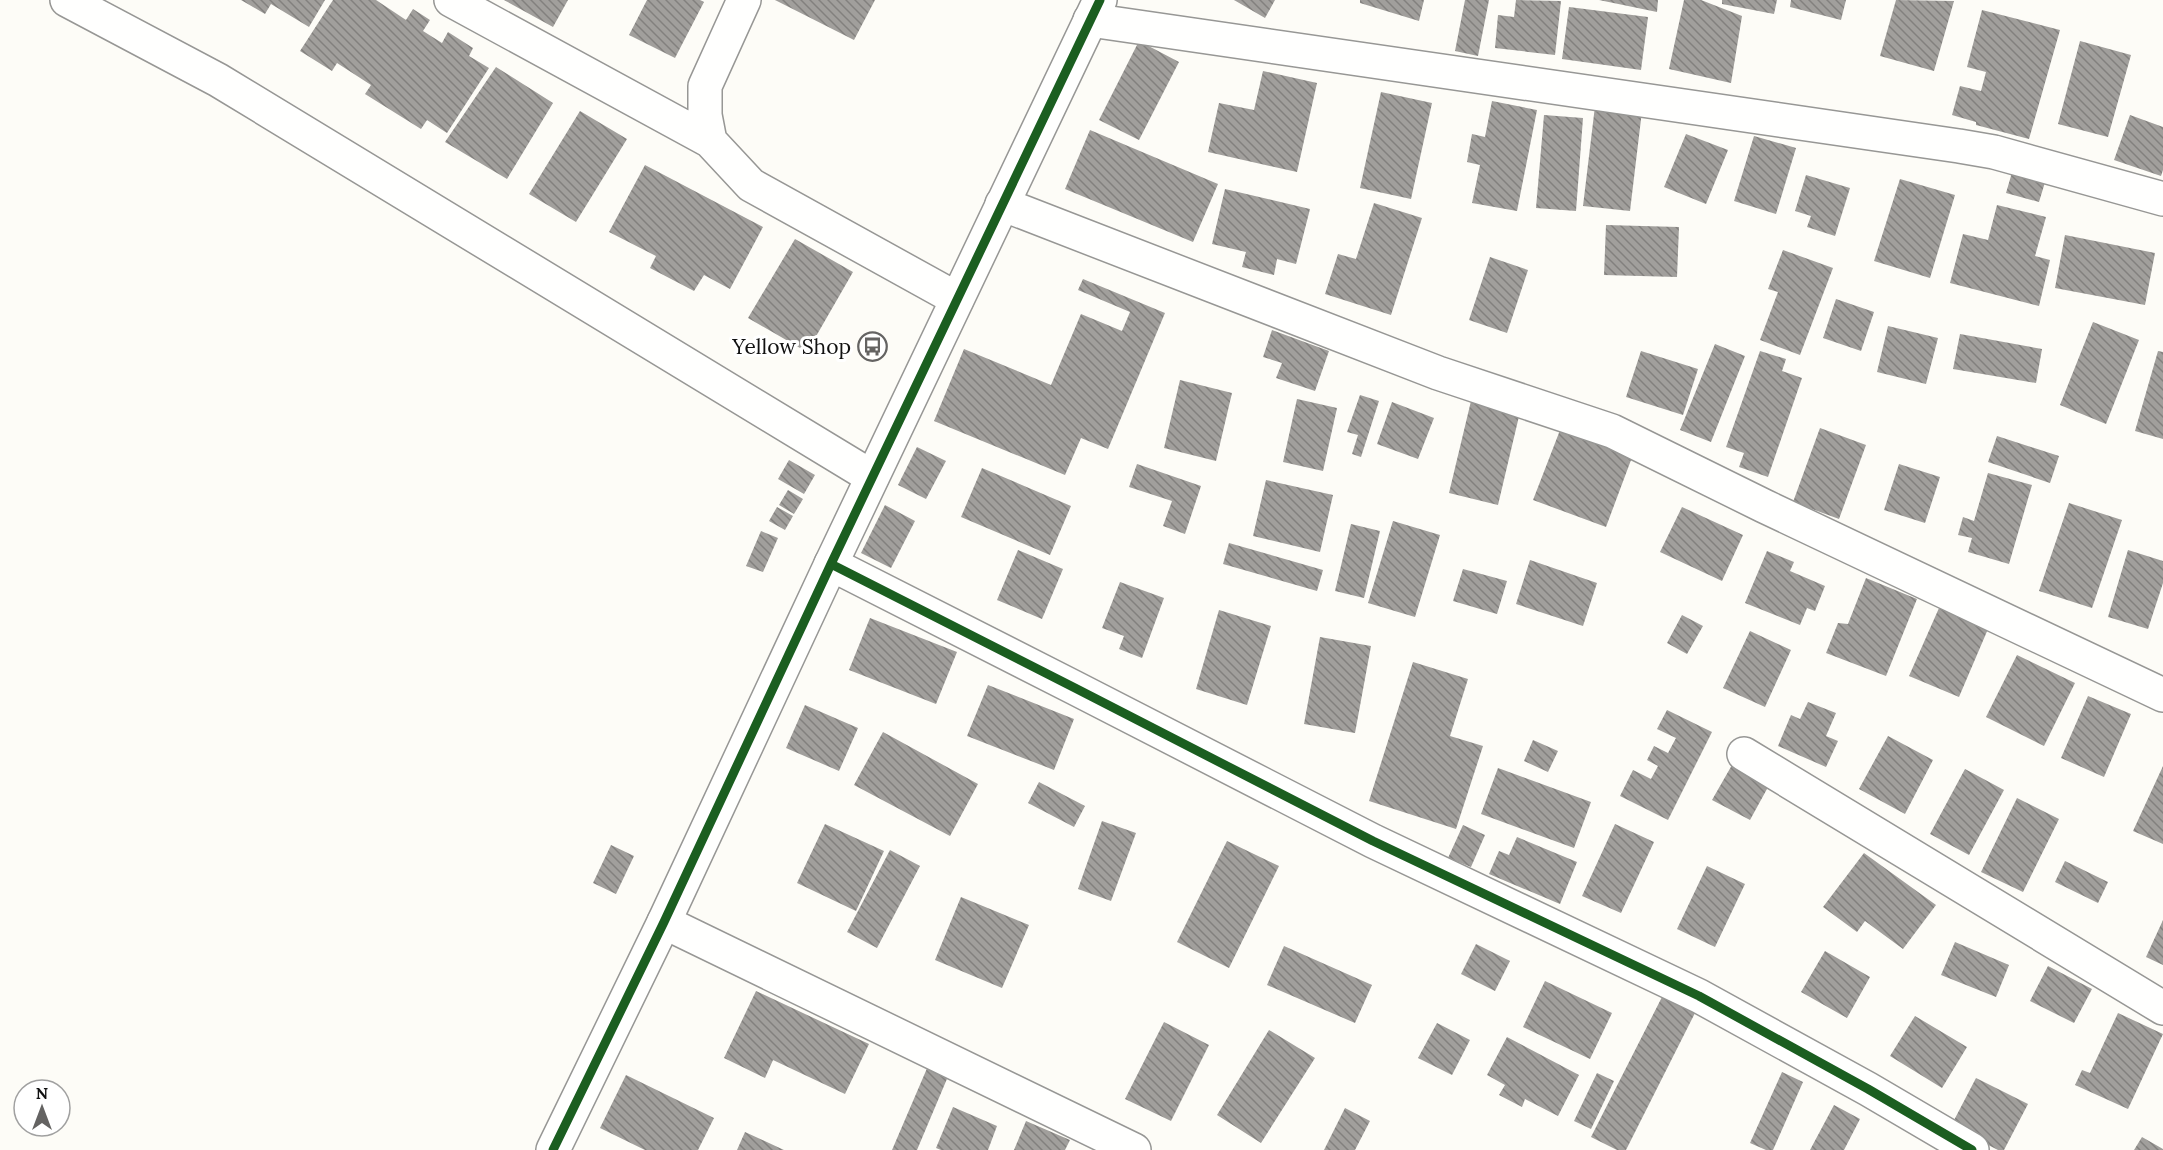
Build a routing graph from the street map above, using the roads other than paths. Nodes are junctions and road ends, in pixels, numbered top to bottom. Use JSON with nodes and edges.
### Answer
{"nodes":[{"id":1,"x":67,"y":0,"type":"edge"},
{"id":2,"x":451,"y":0,"type":"edge"},
{"id":3,"x":744,"y":0,"type":"edge"},
{"id":4,"x":1095,"y":10,"type":"edge"},
{"id":5,"x":710,"y":141,"type":"junction"},
{"id":6,"x":2163,"y":199,"type":"edge"},
{"id":7,"x":1002,"y":204,"type":"junction"},
{"id":8,"x":957,"y":299,"type":"junction"},
{"id":9,"x":872,"y":477,"type":"junction"},
{"id":10,"x":831,"y":564,"type":"junction"},
{"id":11,"x":2163,"y":695,"type":"edge"},
{"id":12,"x":1744,"y":754,"type":"dead end"},
{"id":13,"x":664,"y":922,"type":"junction"},
{"id":14,"x":2163,"y":1008,"type":"edge"},
{"id":15,"x":553,"y":1150,"type":"edge"},
{"id":16,"x":1134,"y":1150,"type":"edge"},
{"id":17,"x":1972,"y":1150,"type":"edge"}],
"edges":[{"from":1,"to":9,"type":"street"},
{"from":2,"to":5,"type":"street"},
{"from":3,"to":5,"type":"street"},
{"from":4,"to":6,"type":"street"},
{"from":4,"to":7,"type":"street"},
{"from":5,"to":8,"type":"street"},
{"from":7,"to":8,"type":"street"},
{"from":7,"to":11,"type":"street"},
{"from":8,"to":9,"type":"street"},
{"from":9,"to":10,"type":"street"},
{"from":10,"to":13,"type":"street"},
{"from":10,"to":17,"type":"street"},
{"from":12,"to":14,"type":"street"},
{"from":13,"to":15,"type":"street"},
{"from":13,"to":16,"type":"street"}]}
